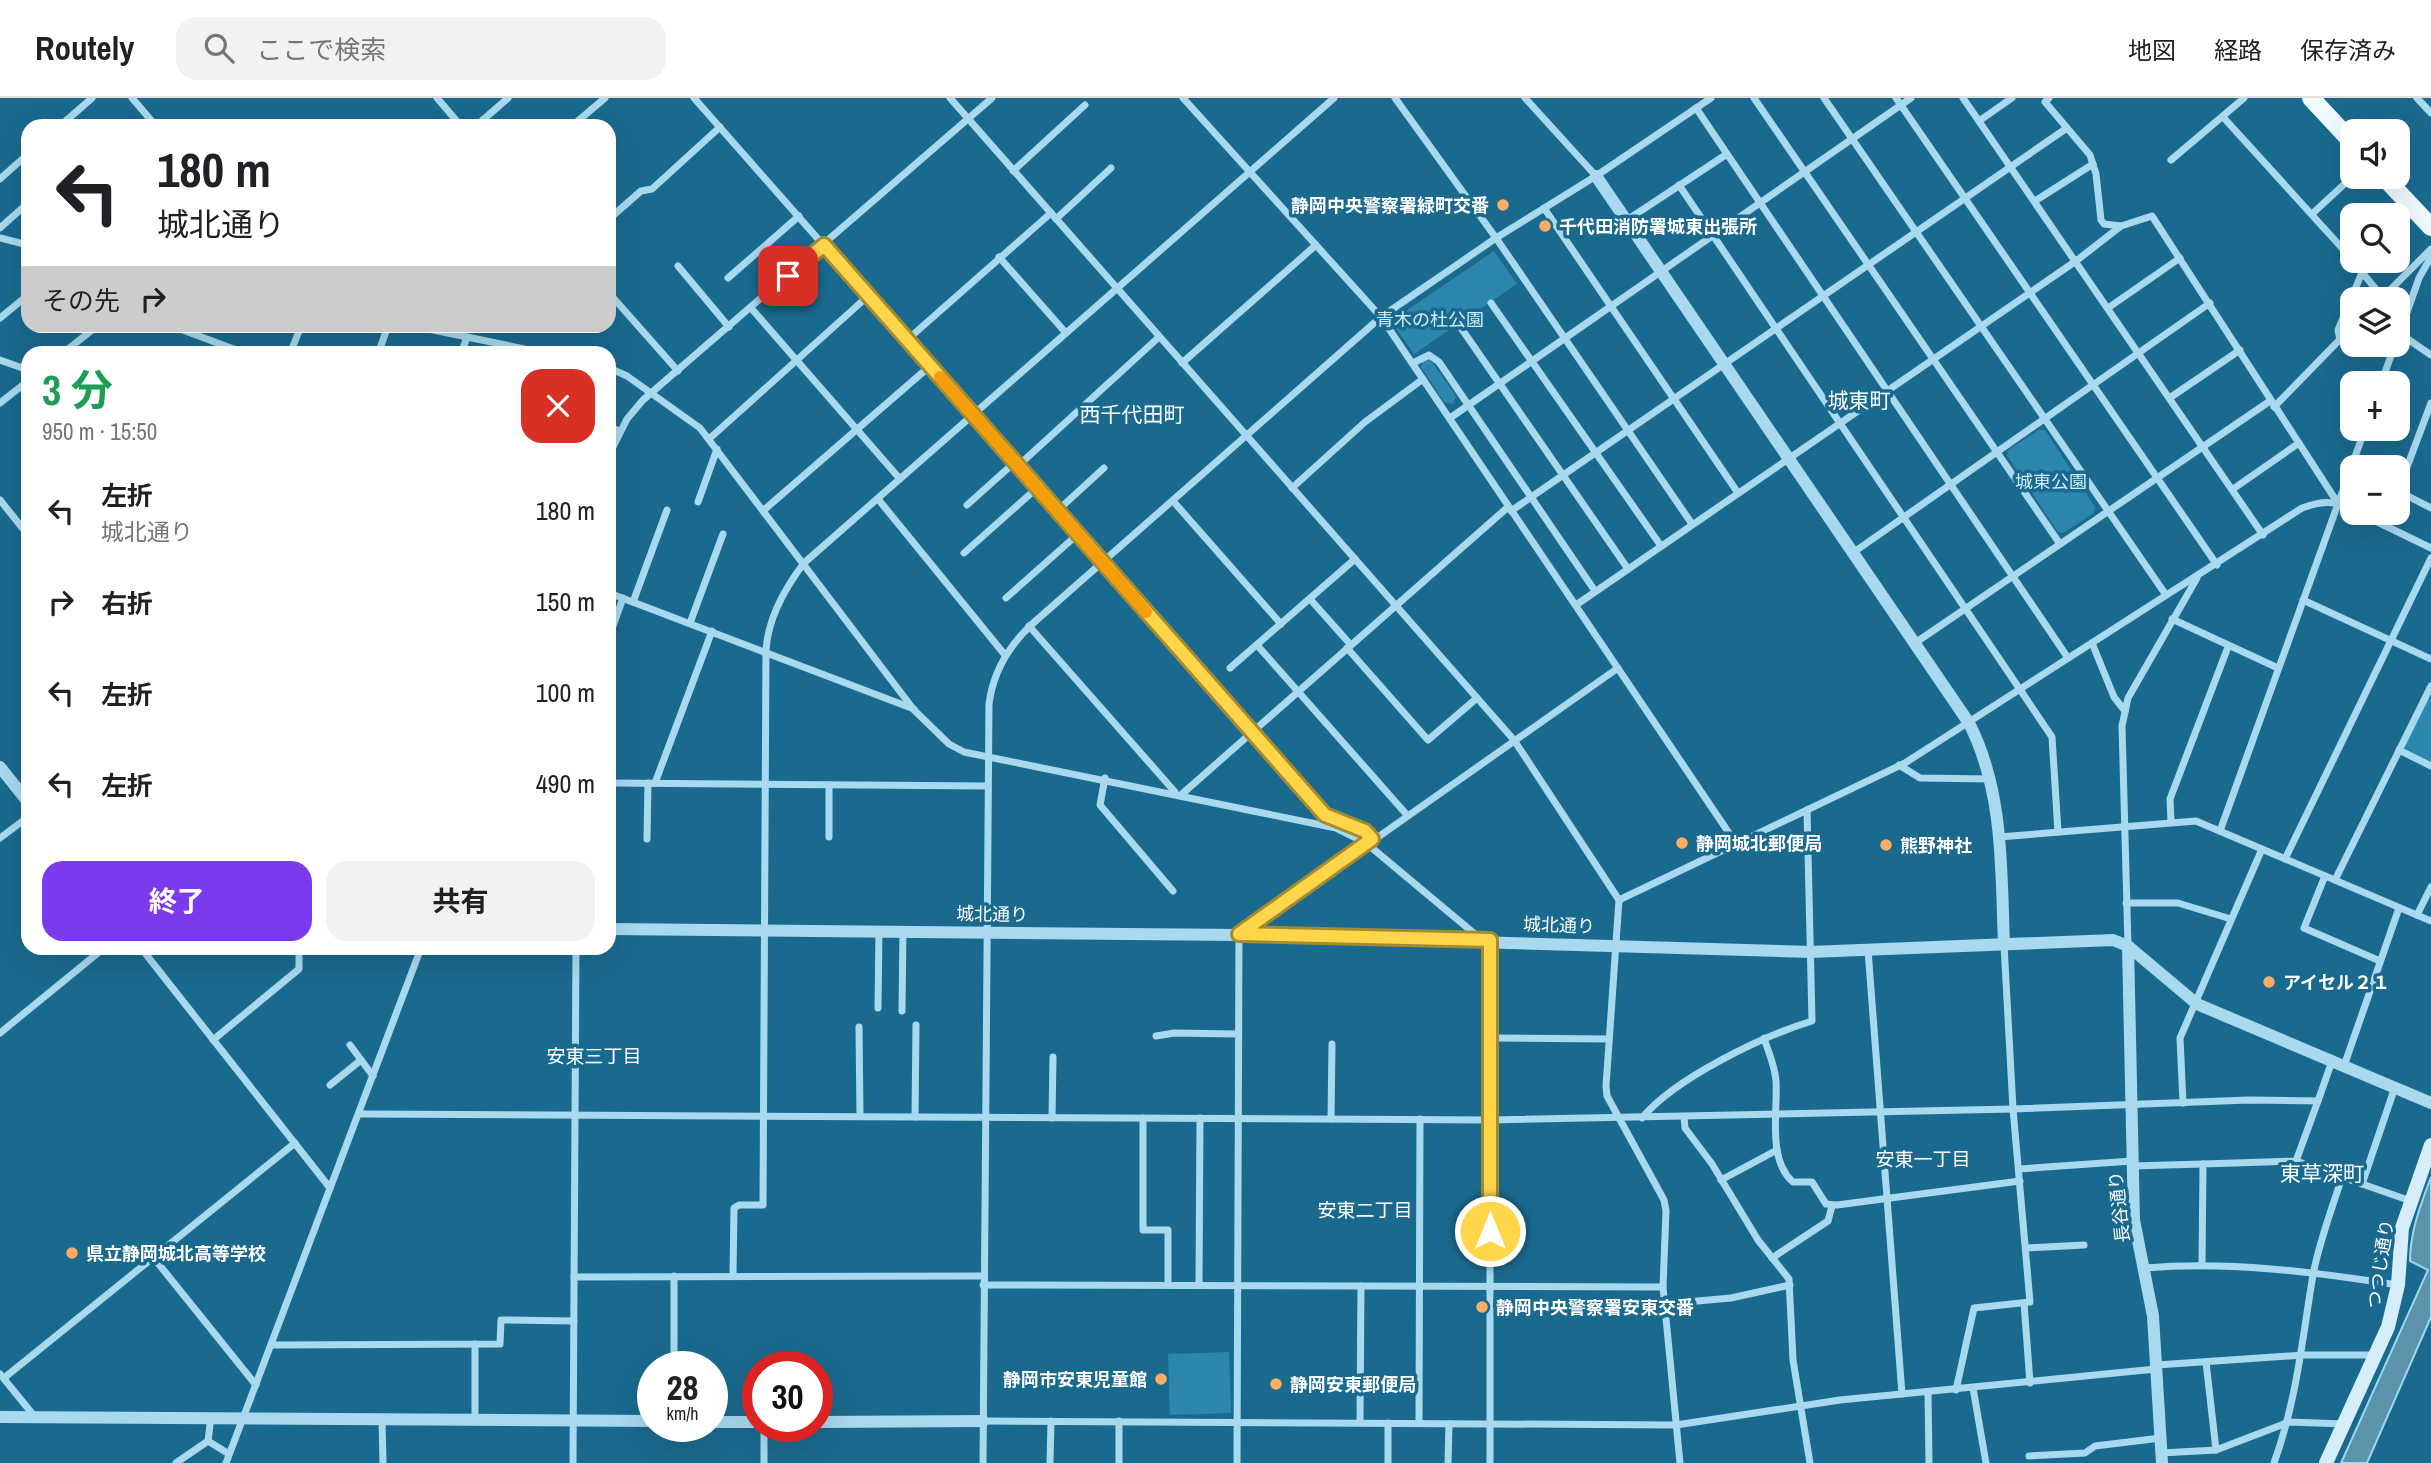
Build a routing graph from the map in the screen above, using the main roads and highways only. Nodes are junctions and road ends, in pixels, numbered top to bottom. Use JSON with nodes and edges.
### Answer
{"nodes":[{"id":1,"x":2311,"y":98,"type":"edge"},
{"id":2,"x":2340,"y":129,"type":"edge"},
{"id":3,"x":2395,"y":189,"type":"edge"},
{"id":4,"x":2431,"y":227,"type":"edge"},
{"id":5,"x":2431,"y":1145,"type":"edge"},
{"id":6,"x":2326,"y":1463,"type":"edge"}],
"edges":[{"from":1,"to":2,"type":"main road"},
{"from":3,"to":4,"type":"main road"},
{"from":5,"to":6,"type":"main road","name":"つつじ通り"}]}
